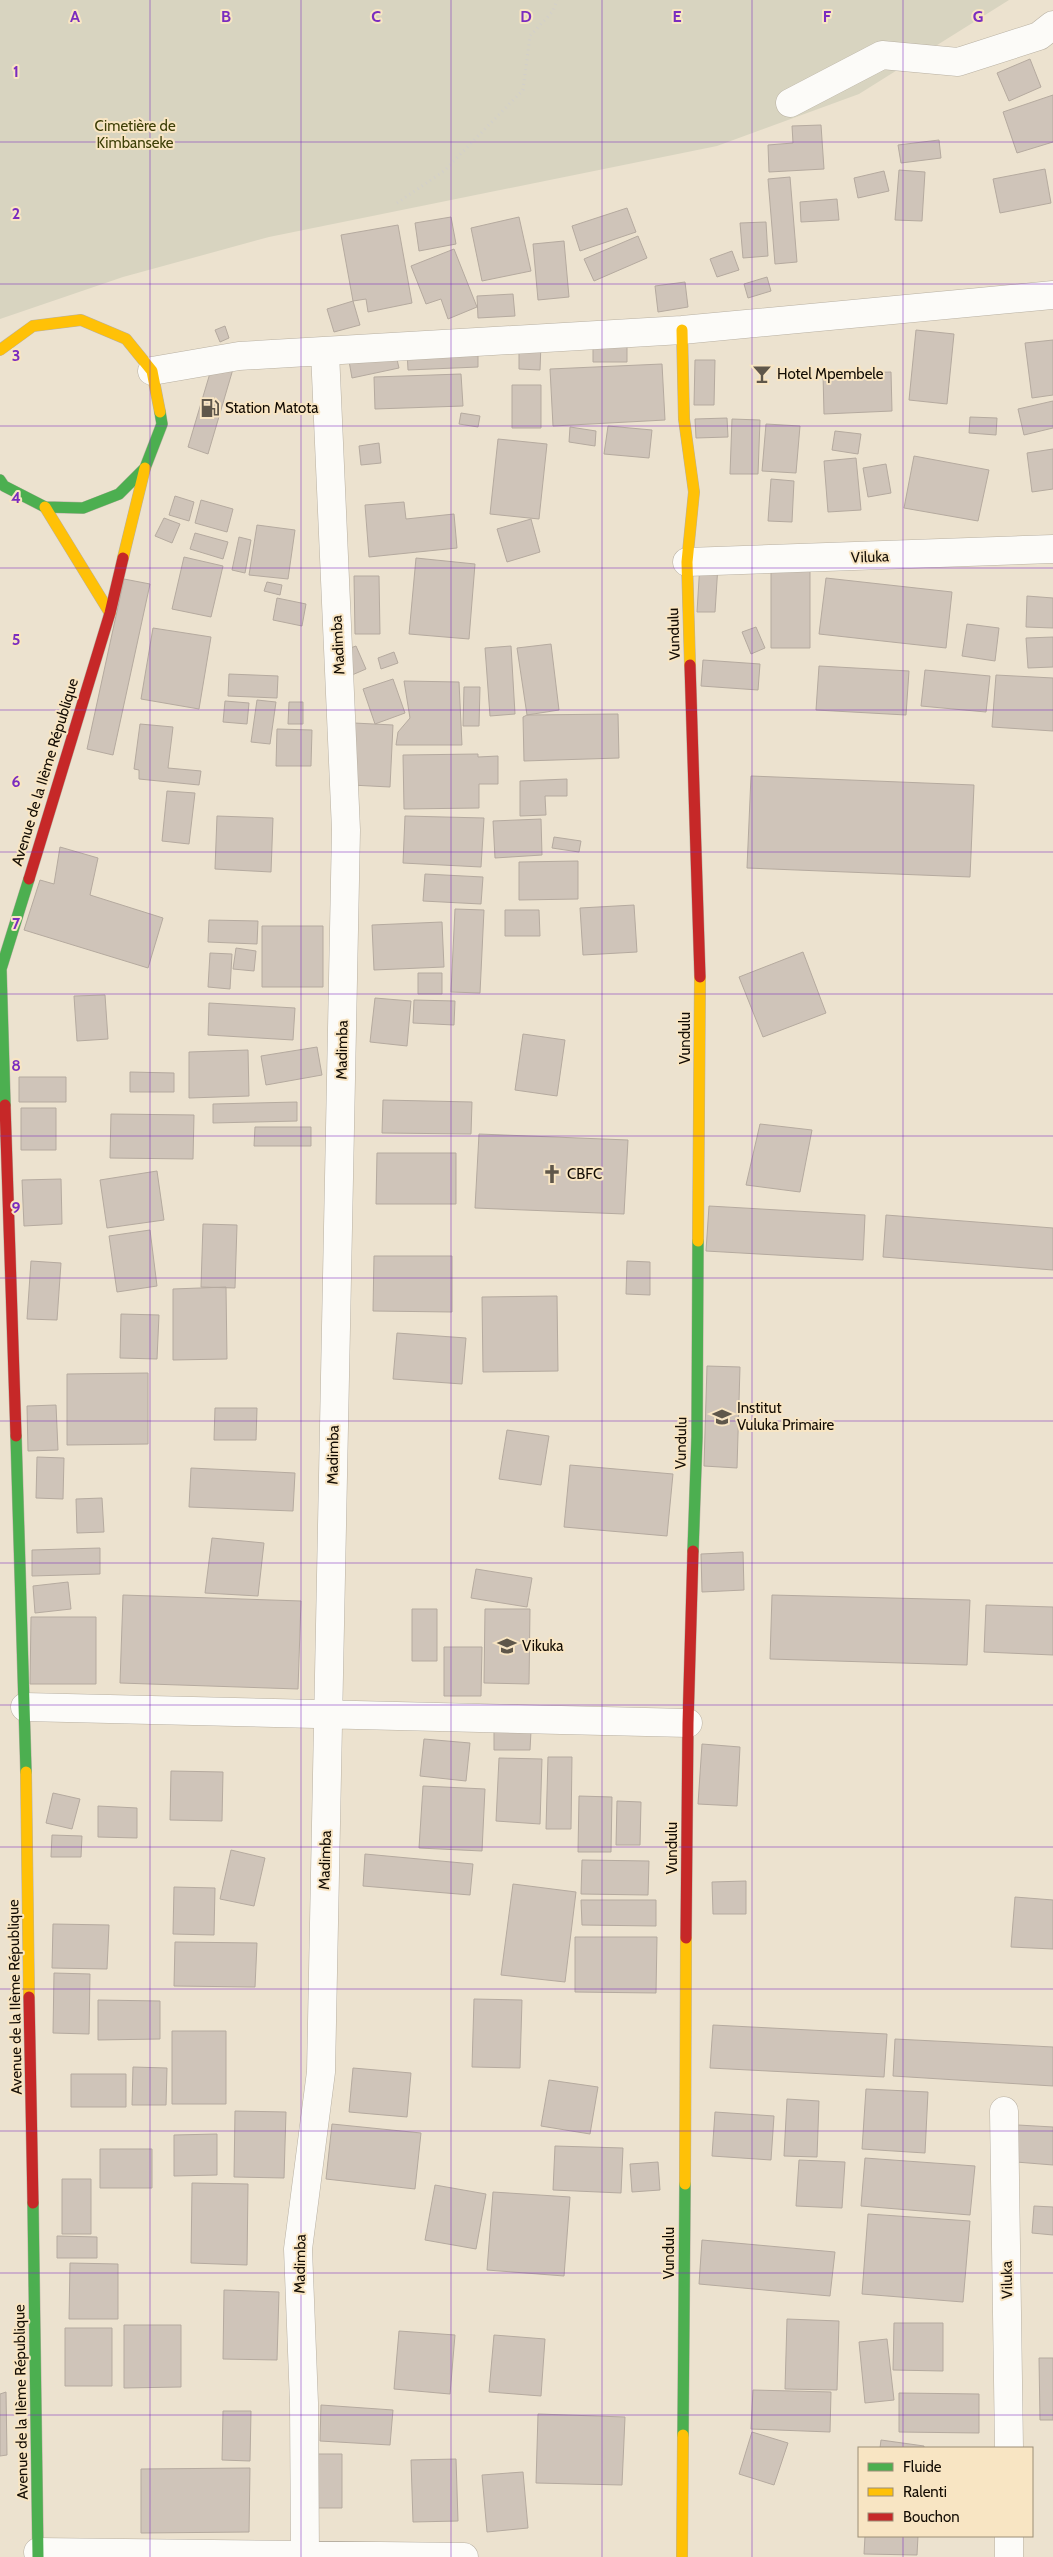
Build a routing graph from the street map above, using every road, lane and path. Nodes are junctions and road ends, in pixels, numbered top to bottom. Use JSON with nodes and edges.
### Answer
{"nodes":[{"id":1,"x":557,"y":0,"type":"edge"},
{"id":2,"x":1053,"y":25,"type":"edge"},
{"id":3,"x":790,"y":103,"type":"dead end"},
{"id":4,"x":397,"y":203,"type":"dead end"},
{"id":5,"x":1053,"y":295,"type":"edge"},
{"id":6,"x":682,"y":330,"type":"junction"},
{"id":7,"x":0,"y":350,"type":"edge"},
{"id":8,"x":325,"y":352,"type":"junction"},
{"id":9,"x":152,"y":371,"type":"junction"},
{"id":10,"x":146,"y":468,"type":"junction"},
{"id":11,"x":0,"y":480,"type":"edge"},
{"id":12,"x":45,"y":507,"type":"junction"},
{"id":13,"x":1053,"y":549,"type":"edge"},
{"id":14,"x":687,"y":562,"type":"junction"},
{"id":15,"x":110,"y":613,"type":"junction"},
{"id":16,"x":25,"y":1707,"type":"junction"},
{"id":17,"x":329,"y":1714,"type":"junction"},
{"id":18,"x":688,"y":1723,"type":"junction"},
{"id":19,"x":1004,"y":2111,"type":"dead end"},
{"id":20,"x":1009,"y":2447,"type":"edge"},
{"id":21,"x":1009,"y":2537,"type":"edge"},
{"id":22,"x":38,"y":2554,"type":"edge"},
{"id":23,"x":305,"y":2555,"type":"edge"},
{"id":24,"x":464,"y":2557,"type":"edge"},
{"id":25,"x":682,"y":2557,"type":"edge"},
{"id":26,"x":1009,"y":2557,"type":"edge"}],
"edges":[{"from":1,"to":4,"type":"path"},
{"from":2,"to":3,"type":"street"},
{"from":5,"to":6,"type":"street"},
{"from":6,"to":8,"type":"street"},
{"from":6,"to":14,"type":"street","name":"Vundulu"},
{"from":7,"to":9,"type":"street"},
{"from":8,"to":9,"type":"street"},
{"from":8,"to":17,"type":"street","name":"Madimba"},
{"from":9,"to":10,"type":"street","name":"Avenue de la IIème République"},
{"from":10,"to":12,"type":"street"},
{"from":10,"to":15,"type":"street","name":"Avenue de la IIème République"},
{"from":11,"to":12,"type":"street"},
{"from":12,"to":15,"type":"street"},
{"from":13,"to":14,"type":"street","name":"Viluka"},
{"from":14,"to":18,"type":"street","name":"Vundulu"},
{"from":15,"to":16,"type":"street","name":"Avenue de la IIème République"},
{"from":16,"to":17,"type":"street"},
{"from":16,"to":22,"type":"street","name":"Avenue de la IIème République"},
{"from":17,"to":18,"type":"street"},
{"from":17,"to":23,"type":"street","name":"Madimba"},
{"from":18,"to":25,"type":"street","name":"Vundulu"},
{"from":19,"to":20,"type":"street","name":"Viluka"},
{"from":21,"to":26,"type":"street"},
{"from":22,"to":23,"type":"street"},
{"from":23,"to":24,"type":"street"}]}
